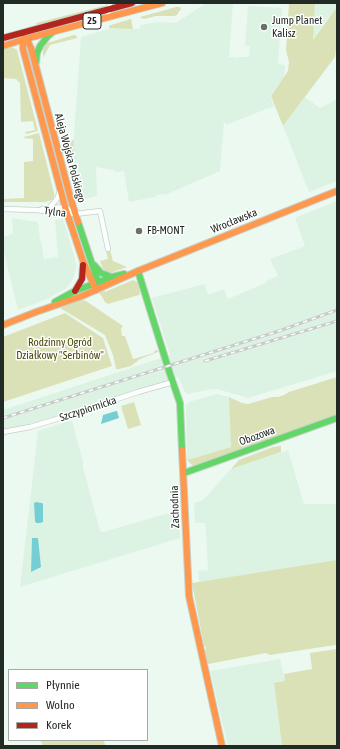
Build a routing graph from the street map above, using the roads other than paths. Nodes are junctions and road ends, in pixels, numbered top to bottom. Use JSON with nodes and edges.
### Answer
{"nodes":[{"id":1,"x":132,"y":3,"type":"edge"},
{"id":2,"x":162,"y":3,"type":"edge"},
{"id":3,"x":110,"y":6,"type":"edge"},
{"id":4,"x":108,"y":17,"type":"junction"},
{"id":5,"x":23,"y":32,"type":"junction"},
{"id":6,"x":53,"y":32,"type":"junction"},
{"id":7,"x":3,"y":38,"type":"edge"},
{"id":8,"x":25,"y":39,"type":"junction"},
{"id":9,"x":3,"y":46,"type":"edge"},
{"id":10,"x":36,"y":66,"type":"junction"},
{"id":11,"x":60,"y":189,"type":"junction"},
{"id":12,"x":337,"y":191,"type":"edge"},
{"id":13,"x":50,"y":207,"type":"junction"},
{"id":14,"x":3,"y":208,"type":"edge"},
{"id":15,"x":36,"y":210,"type":"junction"},
{"id":16,"x":66,"y":210,"type":"junction"},
{"id":17,"x":75,"y":214,"type":"junction"},
{"id":18,"x":108,"y":249,"type":"dead end"},
{"id":19,"x":82,"y":261,"type":"junction"},
{"id":20,"x":92,"y":263,"type":"junction"},
{"id":21,"x":138,"y":270,"type":"junction"},
{"id":22,"x":112,"y":277,"type":"junction"},
{"id":23,"x":95,"y":286,"type":"junction"},
{"id":24,"x":75,"y":292,"type":"junction"},
{"id":25,"x":36,"y":312,"type":"junction"},
{"id":26,"x":3,"y":325,"type":"edge"},
{"id":27,"x":173,"y":382,"type":"junction"},
{"id":28,"x":337,"y":418,"type":"edge"},
{"id":29,"x":3,"y":432,"type":"edge"},
{"id":30,"x":184,"y":473,"type":"junction"},
{"id":31,"x":222,"y":746,"type":"edge"}],
"edges":[{"from":1,"to":3,"type":"street","number":"25"},
{"from":2,"to":4,"type":"street","number":"25"},
{"from":3,"to":4,"type":"street"},
{"from":3,"to":5,"type":"street","number":"25"},
{"from":4,"to":6,"type":"street","number":"25"},
{"from":5,"to":7,"type":"street","number":"25"},
{"from":5,"to":8,"type":"street","name":"Aleja Wojska Polskiego"},
{"from":6,"to":8,"type":"street","number":"25"},
{"from":6,"to":10,"type":"street"},
{"from":8,"to":9,"type":"street","number":"25"},
{"from":8,"to":10,"type":"street","name":"Aleja Wojska Polskiego"},
{"from":8,"to":11,"type":"street","name":"Aleja Wojska Polskiego"},
{"from":10,"to":17,"type":"street","name":"Aleja Wojska Polskiego"},
{"from":11,"to":13,"type":"street"},
{"from":11,"to":16,"type":"street","name":"Aleja Wojska Polskiego"},
{"from":12,"to":21,"type":"street","name":"Wrocławska"},
{"from":13,"to":15,"type":"street","name":"Tylna"},
{"from":13,"to":16,"type":"street","name":"Tylna"},
{"from":14,"to":15,"type":"street","name":"Tylna"},
{"from":15,"to":16,"type":"street","name":"Tylna"},
{"from":16,"to":17,"type":"street","name":"Tylna"},
{"from":16,"to":19,"type":"street","name":"Aleja Wojska Polskiego"},
{"from":17,"to":18,"type":"street","name":"Tylna"},
{"from":17,"to":20,"type":"street","name":"Aleja Wojska Polskiego"},
{"from":19,"to":23,"type":"street","name":"Aleja Wojska Polskiego"},
{"from":19,"to":24,"type":"street"},
{"from":20,"to":22,"type":"street"},
{"from":20,"to":23,"type":"street","name":"Aleja Wojska Polskiego"},
{"from":21,"to":22,"type":"street","name":"Wrocławska"},
{"from":21,"to":23,"type":"street","name":"Wrocławska"},
{"from":21,"to":27,"type":"street","name":"Zachodnia"},
{"from":22,"to":23,"type":"street","name":"Wrocławska"},
{"from":23,"to":24,"type":"street","name":"Wrocławska"},
{"from":23,"to":25,"type":"street","name":"Wrocławska"},
{"from":24,"to":25,"type":"street","name":"Wrocławska"},
{"from":25,"to":26,"type":"street","name":"Wrocławska"},
{"from":27,"to":29,"type":"street","name":"Szczypiornicka"},
{"from":27,"to":30,"type":"street","name":"Zachodnia"},
{"from":28,"to":30,"type":"street","name":"Obozowa"},
{"from":30,"to":31,"type":"street","name":"Zachodnia"}]}
